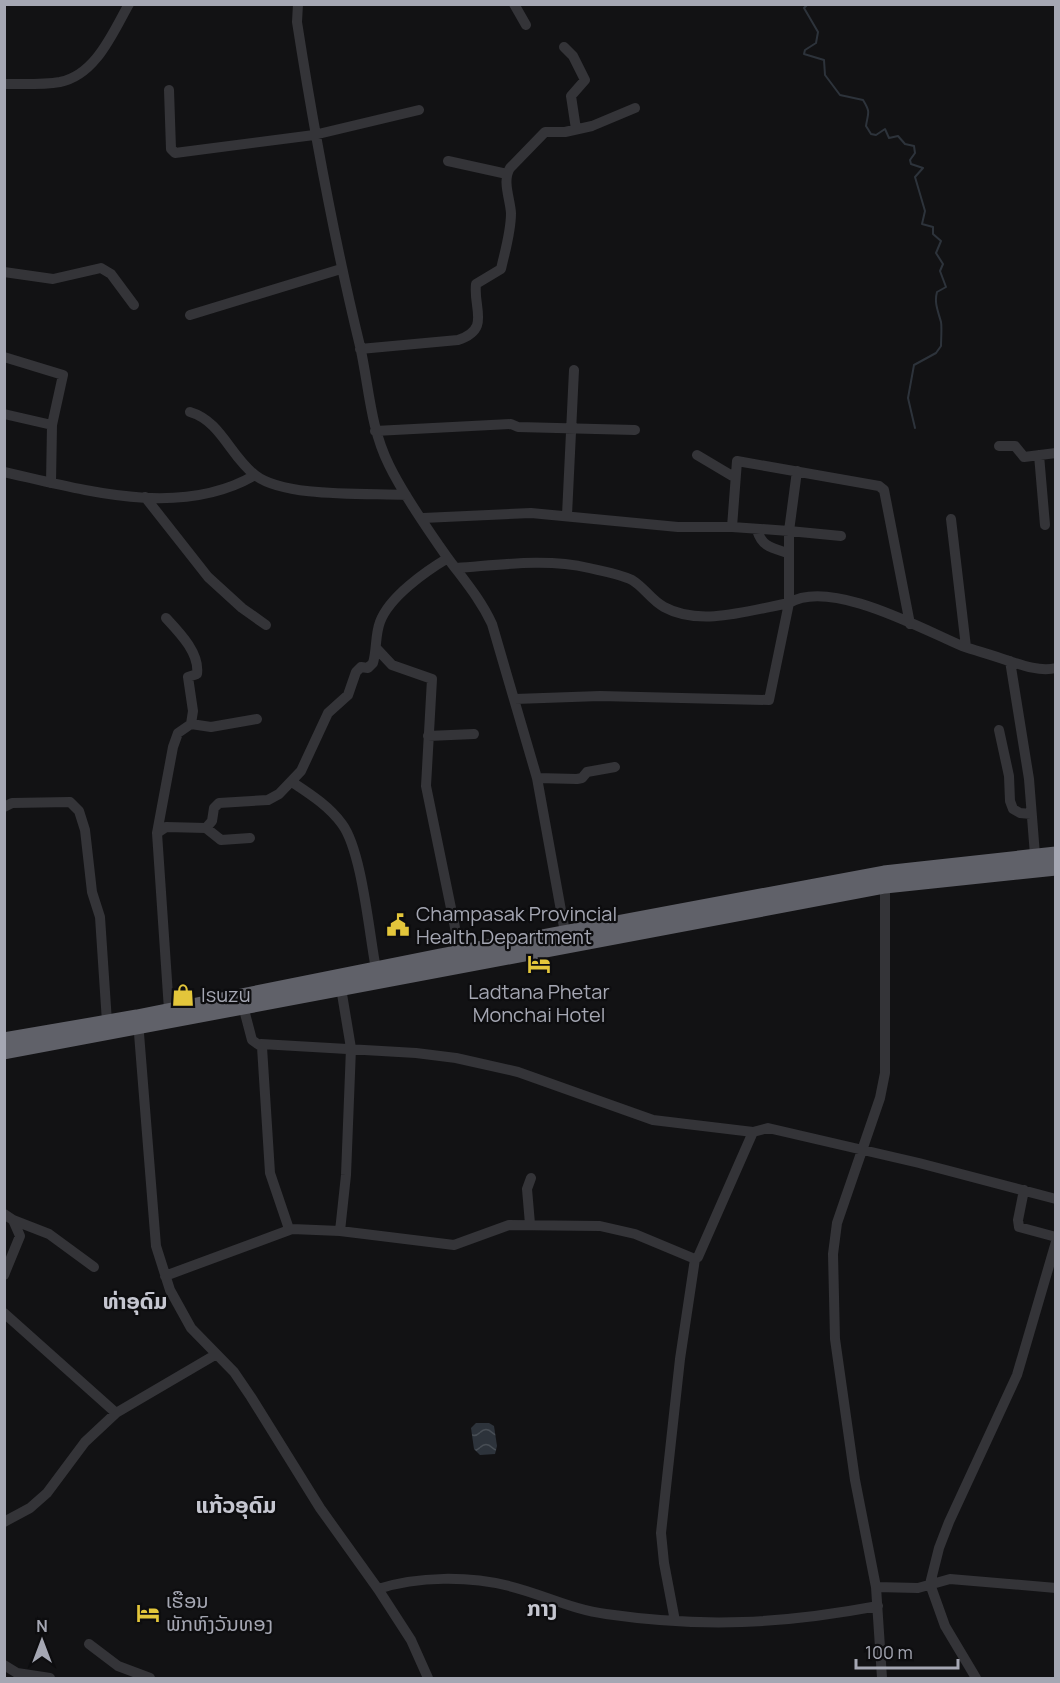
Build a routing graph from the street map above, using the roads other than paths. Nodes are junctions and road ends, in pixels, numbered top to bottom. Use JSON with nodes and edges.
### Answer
{"nodes":[{"id":1,"x":129,"y":4,"type":"edge"},
{"id":2,"x":297,"y":4,"type":"edge"},
{"id":3,"x":514,"y":4,"type":"edge"},
{"id":4,"x":526,"y":25,"type":"dead end"},
{"id":5,"x":564,"y":47,"type":"dead end"},
{"id":6,"x":4,"y":84,"type":"edge"},
{"id":7,"x":169,"y":90,"type":"dead end"},
{"id":8,"x":635,"y":108,"type":"dead end"},
{"id":9,"x":419,"y":110,"type":"dead end"},
{"id":10,"x":576,"y":129,"type":"junction"},
{"id":11,"x":314,"y":135,"type":"junction"},
{"id":12,"x":448,"y":161,"type":"dead end"},
{"id":13,"x":507,"y":174,"type":"junction"},
{"id":14,"x":341,"y":269,"type":"junction"},
{"id":15,"x":4,"y":272,"type":"edge"},
{"id":16,"x":135,"y":306,"type":"dead end"},
{"id":17,"x":190,"y":315,"type":"dead end"},
{"id":18,"x":360,"y":349,"type":"junction"},
{"id":19,"x":4,"y":357,"type":"edge"},
{"id":20,"x":574,"y":370,"type":"dead end"},
{"id":21,"x":190,"y":412,"type":"dead end"},
{"id":22,"x":4,"y":414,"type":"edge"},
{"id":23,"x":52,"y":425,"type":"junction"},
{"id":24,"x":572,"y":430,"type":"junction"},
{"id":25,"x":635,"y":430,"type":"dead end"},
{"id":26,"x":375,"y":431,"type":"junction"},
{"id":27,"x":999,"y":446,"type":"dead end"},
{"id":28,"x":1056,"y":453,"type":"edge"},
{"id":29,"x":697,"y":455,"type":"dead end"},
{"id":30,"x":1039,"y":455,"type":"junction"},
{"id":31,"x":797,"y":471,"type":"junction"},
{"id":32,"x":4,"y":472,"type":"edge"},
{"id":33,"x":255,"y":475,"type":"junction"},
{"id":34,"x":734,"y":477,"type":"junction"},
{"id":35,"x":51,"y":483,"type":"junction"},
{"id":36,"x":406,"y":495,"type":"junction"},
{"id":37,"x":145,"y":497,"type":"junction"},
{"id":38,"x":567,"y":515,"type":"junction"},
{"id":39,"x":423,"y":518,"type":"junction"},
{"id":40,"x":951,"y":519,"type":"dead end"},
{"id":41,"x":1045,"y":525,"type":"dead end"},
{"id":42,"x":732,"y":527,"type":"junction"},
{"id":43,"x":757,"y":530,"type":"junction"},
{"id":44,"x":789,"y":531,"type":"junction"},
{"id":45,"x":841,"y":536,"type":"dead end"},
{"id":46,"x":788,"y":553,"type":"junction"},
{"id":47,"x":447,"y":558,"type":"junction"},
{"id":48,"x":457,"y":568,"type":"junction"},
{"id":49,"x":789,"y":603,"type":"junction"},
{"id":50,"x":166,"y":618,"type":"dead end"},
{"id":51,"x":910,"y":624,"type":"junction"},
{"id":52,"x":266,"y":625,"type":"dead end"},
{"id":53,"x":966,"y":647,"type":"junction"},
{"id":54,"x":377,"y":649,"type":"junction"},
{"id":55,"x":1010,"y":661,"type":"junction"},
{"id":56,"x":1056,"y":668,"type":"edge"},
{"id":57,"x":515,"y":699,"type":"junction"},
{"id":58,"x":257,"y":719,"type":"dead end"},
{"id":59,"x":190,"y":724,"type":"junction"},
{"id":60,"x":999,"y":730,"type":"dead end"},
{"id":61,"x":474,"y":734,"type":"dead end"},
{"id":62,"x":428,"y":736,"type":"junction"},
{"id":63,"x":615,"y":767,"type":"dead end"},
{"id":64,"x":537,"y":778,"type":"junction"},
{"id":65,"x":292,"y":782,"type":"junction"},
{"id":66,"x":4,"y":807,"type":"edge"},
{"id":67,"x":1031,"y":814,"type":"junction"},
{"id":68,"x":206,"y":828,"type":"junction"},
{"id":69,"x":157,"y":833,"type":"junction"},
{"id":70,"x":250,"y":838,"type":"dead end"},
{"id":71,"x":1056,"y":854,"type":"edge"},
{"id":72,"x":1035,"y":855,"type":"junction"},
{"id":73,"x":1010,"y":864,"type":"junction"},
{"id":74,"x":1056,"y":868,"type":"edge"},
{"id":75,"x":885,"y":879,"type":"junction"},
{"id":76,"x":566,"y":940,"type":"junction"},
{"id":77,"x":460,"y":952,"type":"junction"},
{"id":78,"x":376,"y":969,"type":"junction"},
{"id":79,"x":341,"y":988,"type":"junction"},
{"id":80,"x":242,"y":1002,"type":"junction"},
{"id":81,"x":169,"y":1010,"type":"junction"},
{"id":82,"x":107,"y":1022,"type":"junction"},
{"id":83,"x":139,"y":1022,"type":"junction"},
{"id":84,"x":4,"y":1040,"type":"edge"},
{"id":85,"x":261,"y":1044,"type":"junction"},
{"id":86,"x":351,"y":1048,"type":"junction"},
{"id":87,"x":4,"y":1052,"type":"edge"},
{"id":88,"x":753,"y":1132,"type":"junction"},
{"id":89,"x":862,"y":1149,"type":"junction"},
{"id":90,"x":531,"y":1178,"type":"dead end"},
{"id":91,"x":1024,"y":1190,"type":"junction"},
{"id":92,"x":1056,"y":1199,"type":"edge"},
{"id":93,"x":9,"y":1217,"type":"edge"},
{"id":94,"x":530,"y":1224,"type":"junction"},
{"id":95,"x":289,"y":1229,"type":"junction"},
{"id":96,"x":340,"y":1231,"type":"junction"},
{"id":97,"x":1056,"y":1237,"type":"edge"},
{"id":98,"x":1056,"y":1242,"type":"edge"},
{"id":99,"x":695,"y":1259,"type":"junction"},
{"id":100,"x":94,"y":1267,"type":"dead end"},
{"id":101,"x":4,"y":1275,"type":"edge"},
{"id":102,"x":165,"y":1276,"type":"junction"},
{"id":103,"x":4,"y":1313,"type":"edge"},
{"id":104,"x":215,"y":1355,"type":"junction"},
{"id":105,"x":116,"y":1413,"type":"junction"},
{"id":106,"x":4,"y":1522,"type":"edge"},
{"id":107,"x":930,"y":1584,"type":"junction"},
{"id":108,"x":876,"y":1587,"type":"junction"},
{"id":109,"x":1056,"y":1588,"type":"edge"},
{"id":110,"x":378,"y":1589,"type":"junction"},
{"id":111,"x":878,"y":1606,"type":"junction"},
{"id":112,"x":675,"y":1621,"type":"junction"},
{"id":113,"x":89,"y":1644,"type":"dead end"},
{"id":114,"x":4,"y":1665,"type":"edge"},
{"id":115,"x":50,"y":1678,"type":"edge"},
{"id":116,"x":150,"y":1678,"type":"edge"},
{"id":117,"x":428,"y":1678,"type":"edge"},
{"id":118,"x":882,"y":1678,"type":"edge"},
{"id":119,"x":976,"y":1678,"type":"edge"}],
"edges":[{"from":1,"to":6,"type":"street"},
{"from":2,"to":11,"type":"street"},
{"from":3,"to":4,"type":"street"},
{"from":5,"to":10,"type":"street"},
{"from":7,"to":11,"type":"street"},
{"from":8,"to":10,"type":"street"},
{"from":9,"to":11,"type":"street"},
{"from":10,"to":13,"type":"street"},
{"from":11,"to":14,"type":"street"},
{"from":12,"to":13,"type":"street"},
{"from":13,"to":18,"type":"street"},
{"from":14,"to":17,"type":"street"},
{"from":14,"to":18,"type":"street"},
{"from":15,"to":16,"type":"street"},
{"from":18,"to":26,"type":"street"},
{"from":19,"to":23,"type":"street"},
{"from":20,"to":24,"type":"street"},
{"from":21,"to":33,"type":"street"},
{"from":22,"to":23,"type":"street"},
{"from":23,"to":35,"type":"street"},
{"from":24,"to":25,"type":"street"},
{"from":24,"to":26,"type":"street"},
{"from":24,"to":38,"type":"street"},
{"from":26,"to":36,"type":"street"},
{"from":27,"to":30,"type":"street"},
{"from":28,"to":30,"type":"street"},
{"from":29,"to":34,"type":"street"},
{"from":30,"to":41,"type":"street"},
{"from":31,"to":34,"type":"street"},
{"from":31,"to":44,"type":"street"},
{"from":31,"to":51,"type":"street"},
{"from":32,"to":35,"type":"street"},
{"from":33,"to":36,"type":"street"},
{"from":33,"to":37,"type":"street"},
{"from":34,"to":42,"type":"street"},
{"from":35,"to":37,"type":"street"},
{"from":36,"to":39,"type":"street"},
{"from":37,"to":52,"type":"street"},
{"from":38,"to":39,"type":"street"},
{"from":38,"to":42,"type":"street"},
{"from":39,"to":47,"type":"street"},
{"from":40,"to":53,"type":"street"},
{"from":42,"to":43,"type":"street"},
{"from":43,"to":44,"type":"street"},
{"from":43,"to":46,"type":"street"},
{"from":44,"to":45,"type":"street"},
{"from":44,"to":46,"type":"street"},
{"from":46,"to":49,"type":"street"},
{"from":47,"to":48,"type":"street"},
{"from":47,"to":54,"type":"street"},
{"from":48,"to":49,"type":"street"},
{"from":48,"to":57,"type":"street"},
{"from":49,"to":51,"type":"street"},
{"from":49,"to":57,"type":"street"},
{"from":50,"to":59,"type":"street"},
{"from":51,"to":53,"type":"street"},
{"from":53,"to":55,"type":"street"},
{"from":54,"to":62,"type":"street"},
{"from":54,"to":65,"type":"street"},
{"from":55,"to":56,"type":"street"},
{"from":55,"to":67,"type":"street"},
{"from":57,"to":64,"type":"street"},
{"from":58,"to":59,"type":"street"},
{"from":59,"to":69,"type":"street"},
{"from":60,"to":67,"type":"street"},
{"from":61,"to":62,"type":"street"},
{"from":62,"to":77,"type":"street"},
{"from":63,"to":64,"type":"street"},
{"from":64,"to":76,"type":"street"},
{"from":65,"to":68,"type":"street"},
{"from":65,"to":78,"type":"street"},
{"from":66,"to":82,"type":"street"},
{"from":67,"to":72,"type":"street"},
{"from":68,"to":69,"type":"street"},
{"from":68,"to":70,"type":"street"},
{"from":69,"to":81,"type":"street"},
{"from":71,"to":72,"type":"highway"},
{"from":72,"to":73,"type":"highway"},
{"from":73,"to":74,"type":"highway"},
{"from":73,"to":75,"type":"highway"},
{"from":75,"to":76,"type":"highway"},
{"from":75,"to":89,"type":"street"},
{"from":76,"to":77,"type":"highway"},
{"from":76,"to":79,"type":"highway"},
{"from":77,"to":78,"type":"highway"},
{"from":78,"to":80,"type":"highway"},
{"from":79,"to":80,"type":"highway"},
{"from":79,"to":86,"type":"street"},
{"from":80,"to":81,"type":"highway"},
{"from":80,"to":83,"type":"highway"},
{"from":80,"to":85,"type":"street"},
{"from":81,"to":83,"type":"highway"},
{"from":82,"to":83,"type":"highway"},
{"from":82,"to":84,"type":"highway"},
{"from":83,"to":87,"type":"highway"},
{"from":83,"to":102,"type":"street"},
{"from":85,"to":86,"type":"street"},
{"from":85,"to":95,"type":"street"},
{"from":86,"to":88,"type":"street"},
{"from":86,"to":96,"type":"street"},
{"from":88,"to":89,"type":"street"},
{"from":88,"to":99,"type":"street"},
{"from":89,"to":91,"type":"street"},
{"from":89,"to":108,"type":"street"},
{"from":90,"to":94,"type":"street"},
{"from":91,"to":92,"type":"street"},
{"from":91,"to":97,"type":"street"},
{"from":93,"to":100,"type":"street"},
{"from":93,"to":101,"type":"street"},
{"from":94,"to":96,"type":"street"},
{"from":94,"to":99,"type":"street"},
{"from":95,"to":96,"type":"street"},
{"from":95,"to":102,"type":"street"},
{"from":98,"to":107,"type":"street"},
{"from":99,"to":112,"type":"street"},
{"from":102,"to":104,"type":"street"},
{"from":103,"to":105,"type":"street"},
{"from":104,"to":105,"type":"street"},
{"from":104,"to":110,"type":"street"},
{"from":105,"to":106,"type":"street"},
{"from":107,"to":108,"type":"street"},
{"from":107,"to":109,"type":"street"},
{"from":107,"to":119,"type":"street"},
{"from":108,"to":111,"type":"street"},
{"from":110,"to":112,"type":"street"},
{"from":110,"to":117,"type":"street"},
{"from":111,"to":112,"type":"street"},
{"from":111,"to":118,"type":"street"},
{"from":113,"to":116,"type":"street"},
{"from":114,"to":115,"type":"street"}]}
